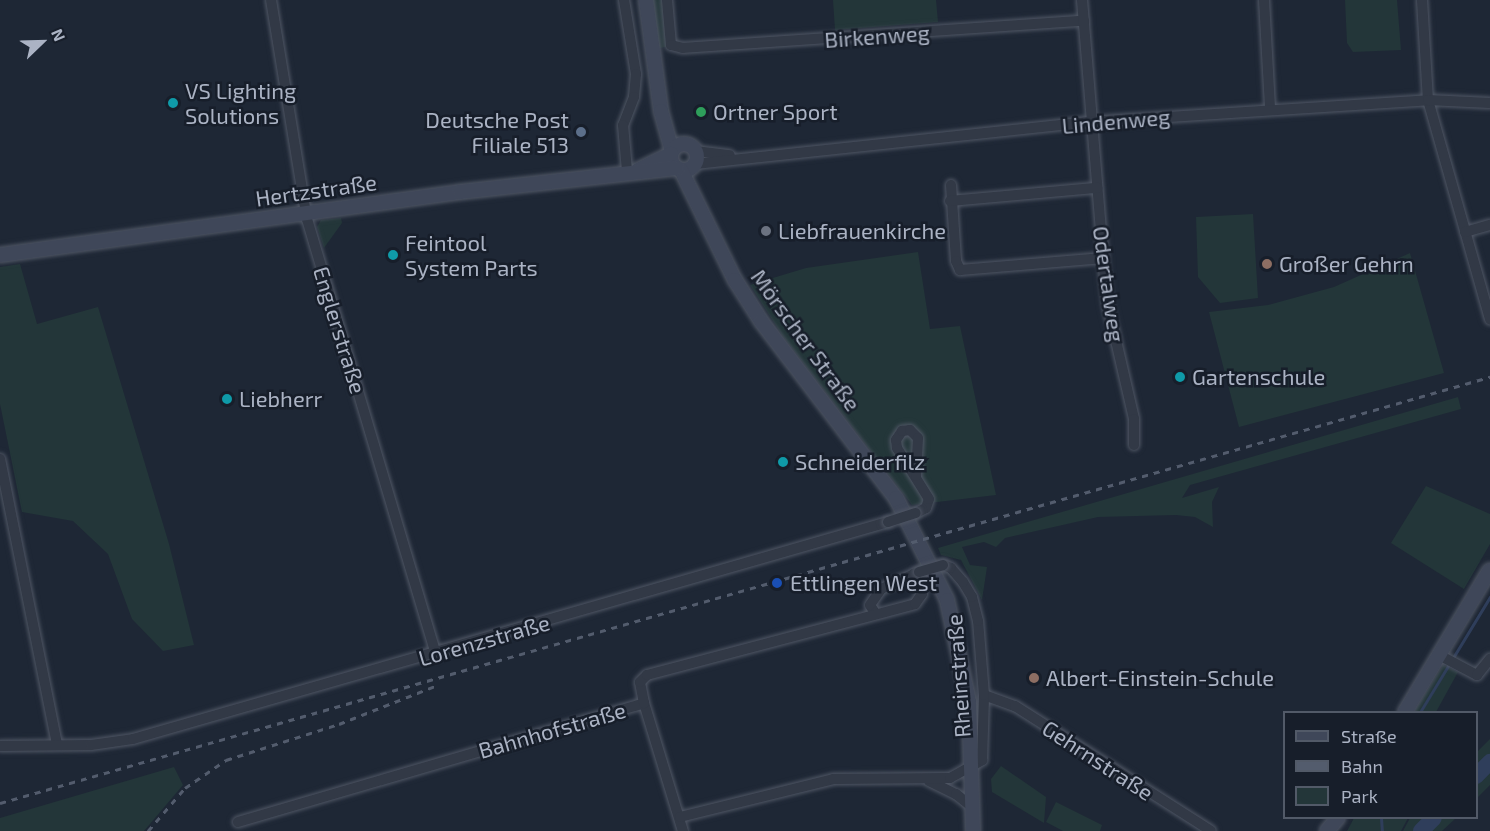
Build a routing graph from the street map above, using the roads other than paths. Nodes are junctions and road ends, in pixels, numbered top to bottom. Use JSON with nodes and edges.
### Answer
{"nodes":[{"id":1,"x":271,"y":0,"type":"edge"},
{"id":2,"x":624,"y":0,"type":"edge"},
{"id":3,"x":646,"y":0,"type":"edge"},
{"id":4,"x":667,"y":0,"type":"edge"},
{"id":5,"x":1082,"y":0,"type":"edge"},
{"id":6,"x":1264,"y":0,"type":"edge"},
{"id":7,"x":1422,"y":0,"type":"edge"},
{"id":8,"x":1084,"y":21,"type":"junction"},
{"id":9,"x":1428,"y":100,"type":"junction"},
{"id":10,"x":1490,"y":103,"type":"edge"},
{"id":11,"x":1270,"y":109,"type":"junction"},
{"id":12,"x":1091,"y":122,"type":"junction"},
{"id":13,"x":683,"y":159,"type":"junction"},
{"id":14,"x":633,"y":171,"type":"junction"},
{"id":15,"x":951,"y":185,"type":"dead end"},
{"id":16,"x":1097,"y":188,"type":"junction"},
{"id":17,"x":950,"y":201,"type":"junction"},
{"id":18,"x":306,"y":212,"type":"junction"},
{"id":19,"x":1490,"y":225,"type":"edge"},
{"id":20,"x":1466,"y":232,"type":"junction"},
{"id":21,"x":0,"y":255,"type":"edge"},
{"id":22,"x":1103,"y":258,"type":"junction"},
{"id":23,"x":1486,"y":291,"type":"edge"},
{"id":24,"x":1490,"y":319,"type":"edge"},
{"id":25,"x":1134,"y":445,"type":"dead end"},
{"id":26,"x":0,"y":459,"type":"edge"},
{"id":27,"x":916,"y":476,"type":"dead end"},
{"id":28,"x":896,"y":498,"type":"joint"},
{"id":29,"x":1490,"y":570,"type":"edge"},
{"id":30,"x":917,"y":573,"type":"junction"},
{"id":31,"x":920,"y":600,"type":"joint"},
{"id":32,"x":875,"y":613,"type":"junction"},
{"id":33,"x":436,"y":654,"type":"junction"},
{"id":34,"x":1443,"y":657,"type":"junction"},
{"id":35,"x":1490,"y":659,"type":"edge"},
{"id":36,"x":984,"y":694,"type":"junction"},
{"id":37,"x":644,"y":703,"type":"junction"},
{"id":38,"x":1406,"y":711,"type":"edge"},
{"id":39,"x":57,"y":744,"type":"junction"},
{"id":40,"x":0,"y":746,"type":"edge"},
{"id":41,"x":972,"y":766,"type":"junction"},
{"id":42,"x":929,"y":781,"type":"junction"},
{"id":43,"x":973,"y":808,"type":"junction"},
{"id":44,"x":680,"y":817,"type":"junction"},
{"id":45,"x":1337,"y":819,"type":"edge"},
{"id":46,"x":238,"y":822,"type":"dead end"},
{"id":47,"x":683,"y":831,"type":"edge"},
{"id":48,"x":973,"y":831,"type":"edge"},
{"id":49,"x":1211,"y":831,"type":"edge"},
{"id":50,"x":1327,"y":831,"type":"edge"}],
"edges":[{"from":1,"to":18,"type":"street","name":"Englerstraße"},
{"from":2,"to":14,"type":"street"},
{"from":3,"to":13,"type":"main road","name":"Mörscher Straße"},
{"from":4,"to":8,"type":"street","name":"Birkenweg"},
{"from":5,"to":8,"type":"street","name":"Odertalweg"},
{"from":6,"to":11,"type":"street"},
{"from":7,"to":9,"type":"street"},
{"from":8,"to":12,"type":"street","name":"Odertalweg"},
{"from":9,"to":10,"type":"street","name":"Lindenweg"},
{"from":9,"to":11,"type":"street","name":"Lindenweg"},
{"from":9,"to":20,"type":"street"},
{"from":11,"to":12,"type":"street","name":"Lindenweg"},
{"from":12,"to":13,"type":"street","name":"Lindenweg"},
{"from":12,"to":16,"type":"street","name":"Odertalweg"},
{"from":13,"to":14,"type":"main road","name":"Hertzstraße"},
{"from":13,"to":28,"type":"main road","name":"Mörscher Straße"},
{"from":14,"to":18,"type":"main road","name":"Hertzstraße"},
{"from":15,"to":17,"type":"street"},
{"from":16,"to":17,"type":"street"},
{"from":16,"to":22,"type":"street","name":"Odertalweg"},
{"from":17,"to":22,"type":"street"},
{"from":18,"to":21,"type":"main road","name":"Hertzstraße"},
{"from":18,"to":33,"type":"street","name":"Englerstraße"},
{"from":19,"to":20,"type":"street"},
{"from":20,"to":23,"type":"street"},
{"from":22,"to":25,"type":"street","name":"Odertalweg"},
{"from":23,"to":24,"type":"street"},
{"from":26,"to":39,"type":"street"},
{"from":27,"to":33,"type":"street","name":"Lorenzstraße","bridge":true},
{"from":28,"to":41,"type":"main road","name":"Rheinstraße"},
{"from":29,"to":34,"type":"main road"},
{"from":30,"to":31,"type":"street","name":"Rheinstraße"},
{"from":30,"to":32,"type":"street"},
{"from":30,"to":36,"type":"street","name":"Rheinstraße","bridge":true},
{"from":31,"to":32,"type":"street","name":"Bahnhofstraße"},
{"from":32,"to":37,"type":"street","name":"Bahnhofstraße"},
{"from":33,"to":39,"type":"street","name":"Lorenzstraße"},
{"from":34,"to":35,"type":"street"},
{"from":34,"to":38,"type":"main road"},
{"from":36,"to":41,"type":"street","name":"Rheinstraße"},
{"from":36,"to":49,"type":"street","name":"Gehrnstraße"},
{"from":37,"to":44,"type":"street"},
{"from":37,"to":46,"type":"street","name":"Bahnhofstraße"},
{"from":39,"to":40,"type":"street","name":"Lorenzstraße"},
{"from":41,"to":42,"type":"street"},
{"from":41,"to":43,"type":"main road","name":"Rheinstraße"},
{"from":42,"to":43,"type":"street"},
{"from":42,"to":44,"type":"street"},
{"from":43,"to":48,"type":"main road","name":"Rheinstraße"},
{"from":44,"to":47,"type":"street"},
{"from":45,"to":50,"type":"main road"}]}
